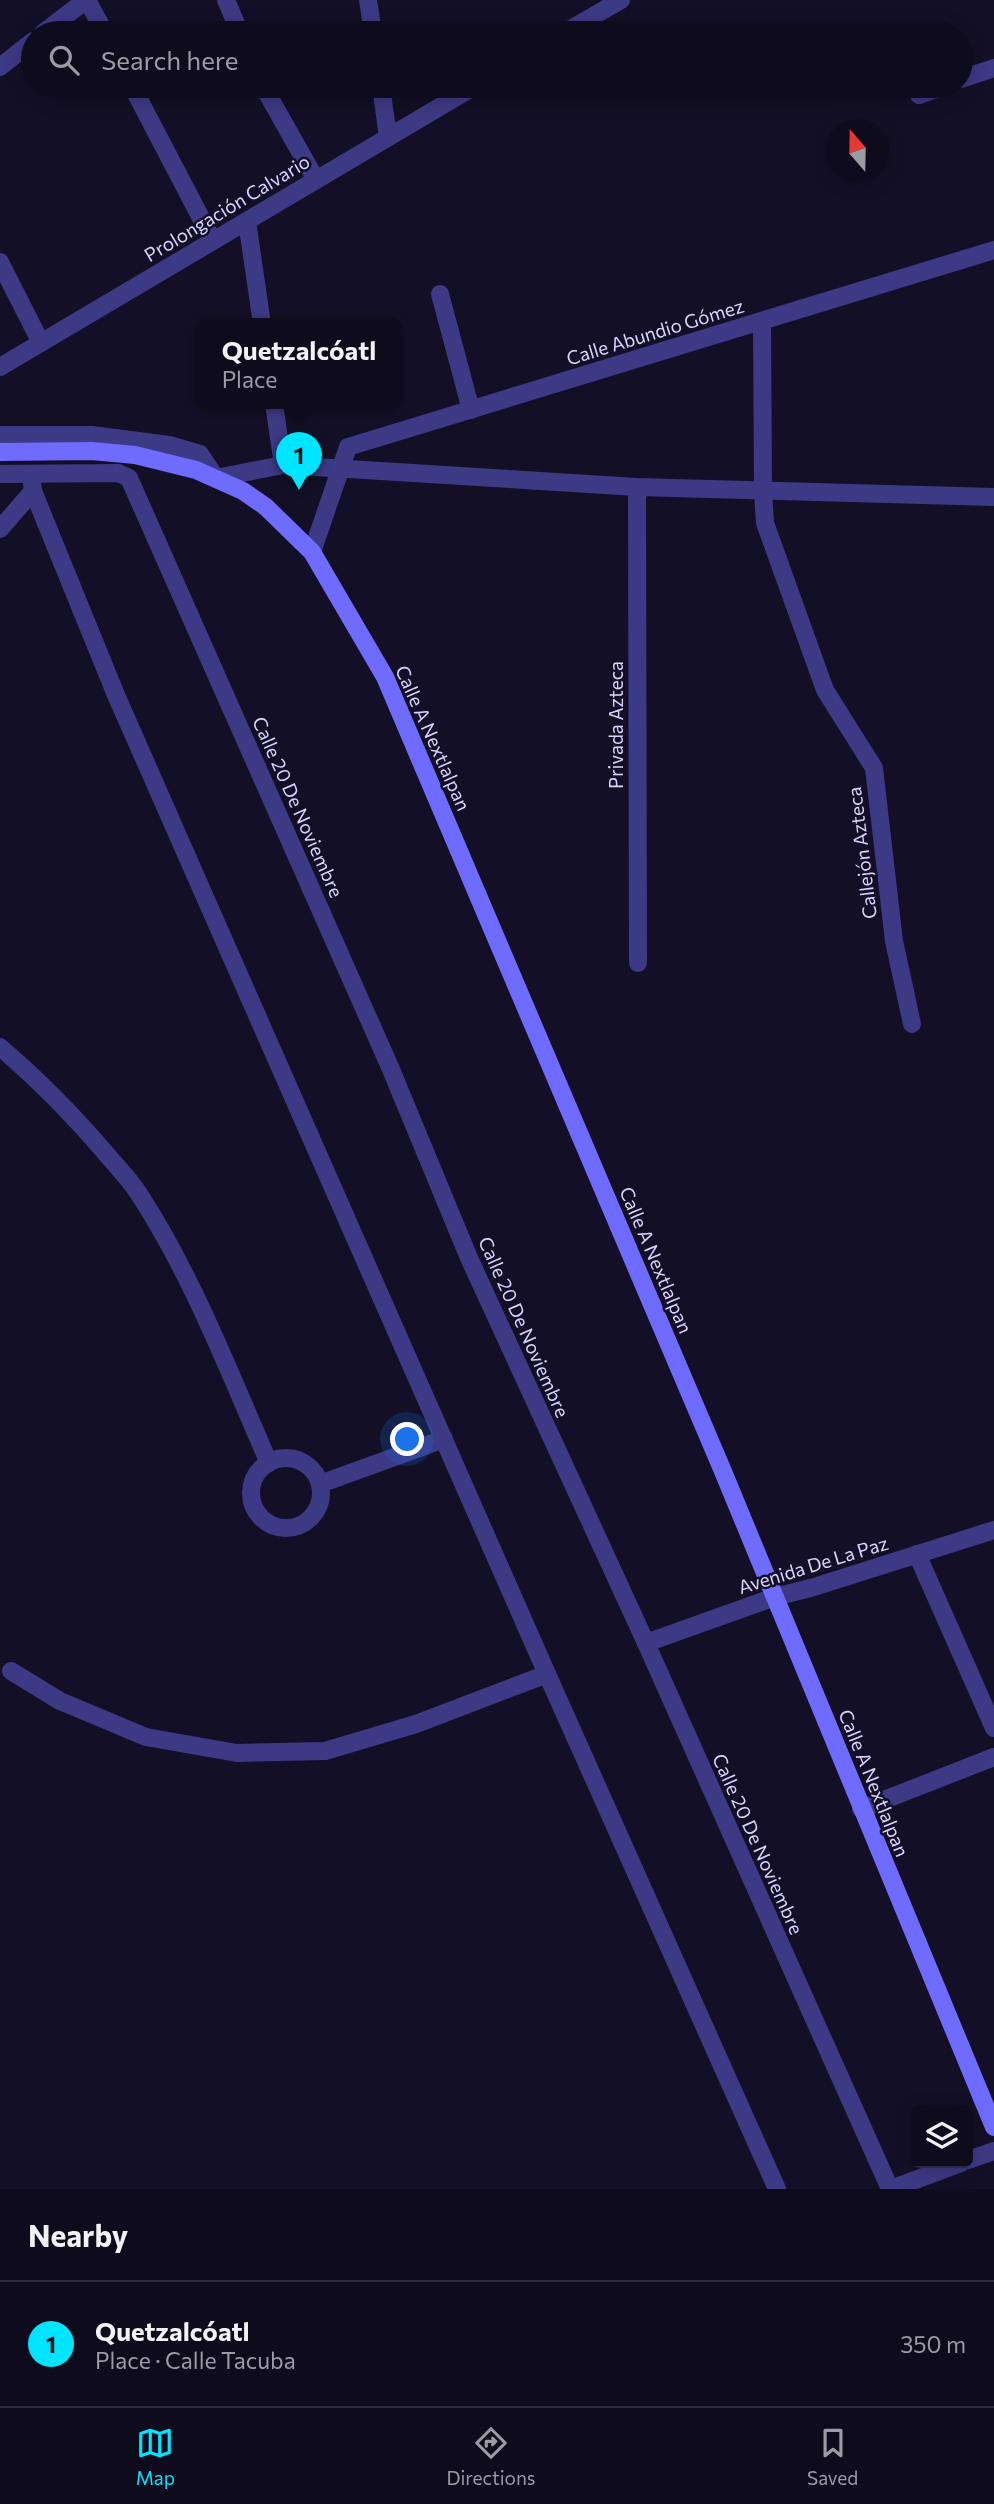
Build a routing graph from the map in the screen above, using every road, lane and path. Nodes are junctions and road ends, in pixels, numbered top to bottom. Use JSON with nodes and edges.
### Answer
{"nodes":[{"id":1,"x":87,"y":0,"type":"edge"},
{"id":2,"x":226,"y":0,"type":"edge"},
{"id":3,"x":368,"y":0,"type":"edge"},
{"id":4,"x":621,"y":0,"type":"edge"},
{"id":5,"x":59,"y":21,"type":"edge"},
{"id":6,"x":98,"y":21,"type":"edge"},
{"id":7,"x":235,"y":21,"type":"edge"},
{"id":8,"x":371,"y":21,"type":"edge"},
{"id":9,"x":585,"y":21,"type":"edge"},
{"id":10,"x":21,"y":50,"type":"edge"},
{"id":11,"x":0,"y":67,"type":"edge"},
{"id":12,"x":994,"y":68,"type":"edge"},
{"id":13,"x":973,"y":75,"type":"edge"},
{"id":14,"x":138,"y":98,"type":"edge"},
{"id":15,"x":270,"y":98,"type":"edge"},
{"id":16,"x":383,"y":98,"type":"edge"},
{"id":17,"x":455,"y":98,"type":"edge"},
{"id":18,"x":388,"y":137,"type":"junction"},
{"id":19,"x":316,"y":180,"type":"junction"},
{"id":20,"x":247,"y":221,"type":"junction"},
{"id":21,"x":213,"y":241,"type":"junction"},
{"id":22,"x":994,"y":250,"type":"edge"},
{"id":23,"x":0,"y":262,"type":"edge"},
{"id":24,"x":440,"y":294,"type":"dead end"},
{"id":25,"x":261,"y":318,"type":"edge"},
{"id":26,"x":762,"y":321,"type":"junction"},
{"id":27,"x":41,"y":343,"type":"junction"},
{"id":28,"x":0,"y":367,"type":"edge"},
{"id":29,"x":275,"y":409,"type":"edge"},
{"id":30,"x":471,"y":410,"type":"junction"},
{"id":31,"x":0,"y":435,"type":"edge"},
{"id":32,"x":0,"y":452,"type":"edge"},
{"id":33,"x":283,"y":465,"type":"junction"},
{"id":34,"x":341,"y":467,"type":"junction"},
{"id":35,"x":0,"y":474,"type":"edge"},
{"id":36,"x":216,"y":478,"type":"junction"},
{"id":37,"x":32,"y":483,"type":"junction"},
{"id":38,"x":637,"y":487,"type":"junction"},
{"id":39,"x":762,"y":491,"type":"junction"},
{"id":40,"x":994,"y":497,"type":"edge"},
{"id":41,"x":0,"y":529,"type":"edge"},
{"id":42,"x":312,"y":552,"type":"junction"},
{"id":43,"x":638,"y":962,"type":"dead end"},
{"id":44,"x":912,"y":1024,"type":"dead end"},
{"id":45,"x":0,"y":1047,"type":"edge"},
{"id":46,"x":444,"y":1439,"type":"junction"},
{"id":47,"x":269,"y":1462,"type":"junction"},
{"id":48,"x":320,"y":1484,"type":"junction"},
{"id":49,"x":994,"y":1530,"type":"edge"},
{"id":50,"x":917,"y":1554,"type":"junction"},
{"id":51,"x":775,"y":1597,"type":"junction"},
{"id":52,"x":646,"y":1643,"type":"junction"},
{"id":53,"x":12,"y":1671,"type":"dead end"},
{"id":54,"x":547,"y":1674,"type":"junction"},
{"id":55,"x":994,"y":1728,"type":"edge"},
{"id":56,"x":994,"y":1757,"type":"edge"},
{"id":57,"x":862,"y":1809,"type":"junction"},
{"id":58,"x":994,"y":2127,"type":"edge"},
{"id":59,"x":994,"y":2151,"type":"edge"},
{"id":60,"x":973,"y":2158,"type":"edge"},
{"id":61,"x":947,"y":2168,"type":"edge"},
{"id":62,"x":777,"y":2189,"type":"edge"},
{"id":63,"x":890,"y":2189,"type":"edge"}],
"edges":[{"from":1,"to":5,"type":"street"},
{"from":1,"to":6,"type":"street"},
{"from":2,"to":7,"type":"street"},
{"from":3,"to":8,"type":"street"},
{"from":4,"to":9,"type":"street"},
{"from":10,"to":11,"type":"street"},
{"from":12,"to":13,"type":"street"},
{"from":14,"to":21,"type":"street"},
{"from":15,"to":19,"type":"street"},
{"from":16,"to":18,"type":"street"},
{"from":17,"to":18,"type":"street","name":"Prolongación Calvario"},
{"from":18,"to":19,"type":"street","name":"Prolongación Calvario"},
{"from":19,"to":20,"type":"street","name":"Prolongación Calvario"},
{"from":20,"to":21,"type":"street","name":"Prolongación Calvario"},
{"from":20,"to":25,"type":"street"},
{"from":21,"to":27,"type":"street","name":"Prolongación Calvario"},
{"from":22,"to":26,"type":"street","name":"Calle Abundio Gómez"},
{"from":23,"to":27,"type":"street"},
{"from":24,"to":30,"type":"street"},
{"from":26,"to":30,"type":"street","name":"Calle Abundio Gómez"},
{"from":26,"to":39,"type":"street","name":"Callejón Azteca"},
{"from":27,"to":28,"type":"street","name":"Prolongación Calvario"},
{"from":29,"to":33,"type":"street"},
{"from":30,"to":34,"type":"street","name":"Calle Abundio Gómez"},
{"from":31,"to":36,"type":"street"},
{"from":32,"to":36,"type":"main road","name":"Calle A Nextlalpan"},
{"from":33,"to":34,"type":"street"},
{"from":33,"to":36,"type":"street"},
{"from":34,"to":38,"type":"street"},
{"from":34,"to":42,"type":"street"},
{"from":35,"to":37,"type":"street"},
{"from":36,"to":42,"type":"main road","name":"Calle A Nextlalpan"},
{"from":37,"to":41,"type":"street"},
{"from":37,"to":46,"type":"street"},
{"from":37,"to":52,"type":"street","name":"Calle 20 De Noviembre"},
{"from":38,"to":39,"type":"street"},
{"from":38,"to":43,"type":"street","name":"Privada Azteca"},
{"from":39,"to":40,"type":"street"},
{"from":39,"to":44,"type":"street","name":"Callejón Azteca"},
{"from":42,"to":51,"type":"main road","name":"Calle A Nextlalpan"},
{"from":45,"to":47,"type":"street"},
{"from":46,"to":48,"type":"street"},
{"from":46,"to":54,"type":"street"},
{"from":47,"to":48,"type":"street"},
{"from":47,"to":48,"type":"street"},
{"from":49,"to":50,"type":"street","name":"Avenida De La Paz"},
{"from":50,"to":51,"type":"street","name":"Avenida De La Paz"},
{"from":50,"to":55,"type":"street"},
{"from":51,"to":52,"type":"street","name":"Avenida De La Paz"},
{"from":51,"to":57,"type":"main road","name":"Calle A Nextlalpan"},
{"from":52,"to":63,"type":"street","name":"Calle 20 De Noviembre"},
{"from":53,"to":54,"type":"street"},
{"from":54,"to":62,"type":"street"},
{"from":56,"to":57,"type":"street"},
{"from":57,"to":58,"type":"main road","name":"Calle A Nextlalpan"},
{"from":59,"to":60,"type":"street"},
{"from":61,"to":63,"type":"street"}]}
